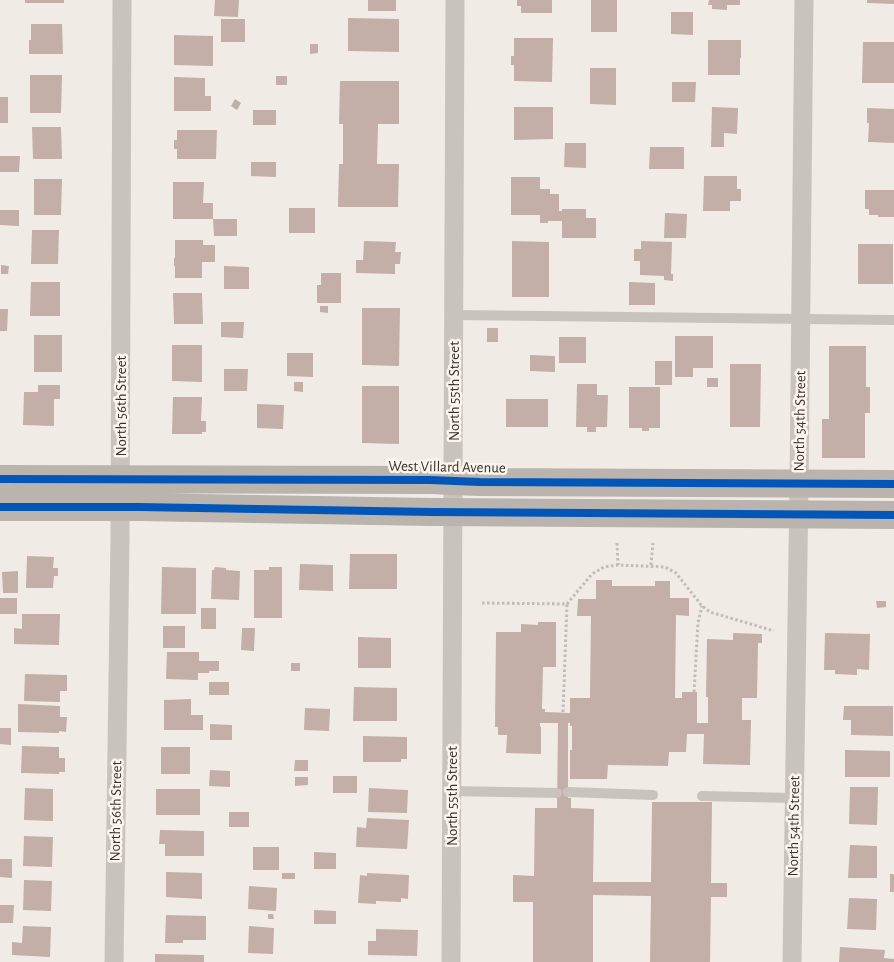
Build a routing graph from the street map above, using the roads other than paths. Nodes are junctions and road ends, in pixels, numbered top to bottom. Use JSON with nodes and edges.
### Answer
{"nodes":[{"id":1,"x":122,"y":0,"type":"edge"},
{"id":2,"x":455,"y":0,"type":"edge"},
{"id":3,"x":804,"y":0,"type":"edge"},
{"id":4,"x":454,"y":315,"type":"junction"},
{"id":5,"x":801,"y":319,"type":"junction"},
{"id":6,"x":894,"y":320,"type":"edge"},
{"id":7,"x":0,"y":479,"type":"edge"},
{"id":8,"x":120,"y":479,"type":"junction"},
{"id":9,"x":454,"y":481,"type":"junction"},
{"id":10,"x":799,"y":484,"type":"junction"},
{"id":11,"x":894,"y":484,"type":"edge"},
{"id":12,"x":0,"y":507,"type":"edge"},
{"id":13,"x":120,"y":507,"type":"junction"},
{"id":14,"x":453,"y":512,"type":"junction"},
{"id":15,"x":799,"y":514,"type":"junction"},
{"id":16,"x":894,"y":515,"type":"edge"},
{"id":17,"x":452,"y":791,"type":"junction"},
{"id":18,"x":653,"y":794,"type":"dead end"},
{"id":19,"x":702,"y":796,"type":"dead end"},
{"id":20,"x":794,"y":798,"type":"junction"},
{"id":21,"x":114,"y":962,"type":"edge"},
{"id":22,"x":450,"y":962,"type":"edge"},
{"id":23,"x":792,"y":962,"type":"edge"}],
"edges":[{"from":1,"to":8,"type":"street","name":"North 56th Street"},
{"from":2,"to":4,"type":"street","name":"North 55th Street"},
{"from":3,"to":5,"type":"street","name":"North 54th Street"},
{"from":4,"to":5,"type":"lane"},
{"from":4,"to":9,"type":"street","name":"North 55th Street"},
{"from":5,"to":6,"type":"lane"},
{"from":5,"to":10,"type":"street","name":"North 54th Street"},
{"from":7,"to":8,"type":"street","name":"West Villard Avenue"},
{"from":8,"to":9,"type":"street","name":"West Villard Avenue"},
{"from":8,"to":13,"type":"street","name":"North 56th Street"},
{"from":9,"to":10,"type":"street","name":"West Villard Avenue"},
{"from":9,"to":14,"type":"street","name":"North 55th Street"},
{"from":10,"to":11,"type":"street","name":"West Villard Avenue"},
{"from":10,"to":15,"type":"street","name":"North 54th Street"},
{"from":12,"to":13,"type":"street"},
{"from":13,"to":14,"type":"street"},
{"from":13,"to":21,"type":"street","name":"North 56th Street"},
{"from":14,"to":15,"type":"street"},
{"from":14,"to":17,"type":"street","name":"North 55th Street"},
{"from":15,"to":16,"type":"street"},
{"from":15,"to":20,"type":"street","name":"North 54th Street"},
{"from":17,"to":18,"type":"lane"},
{"from":17,"to":22,"type":"street","name":"North 55th Street"},
{"from":19,"to":20,"type":"lane"},
{"from":20,"to":23,"type":"street","name":"North 54th Street"}]}
